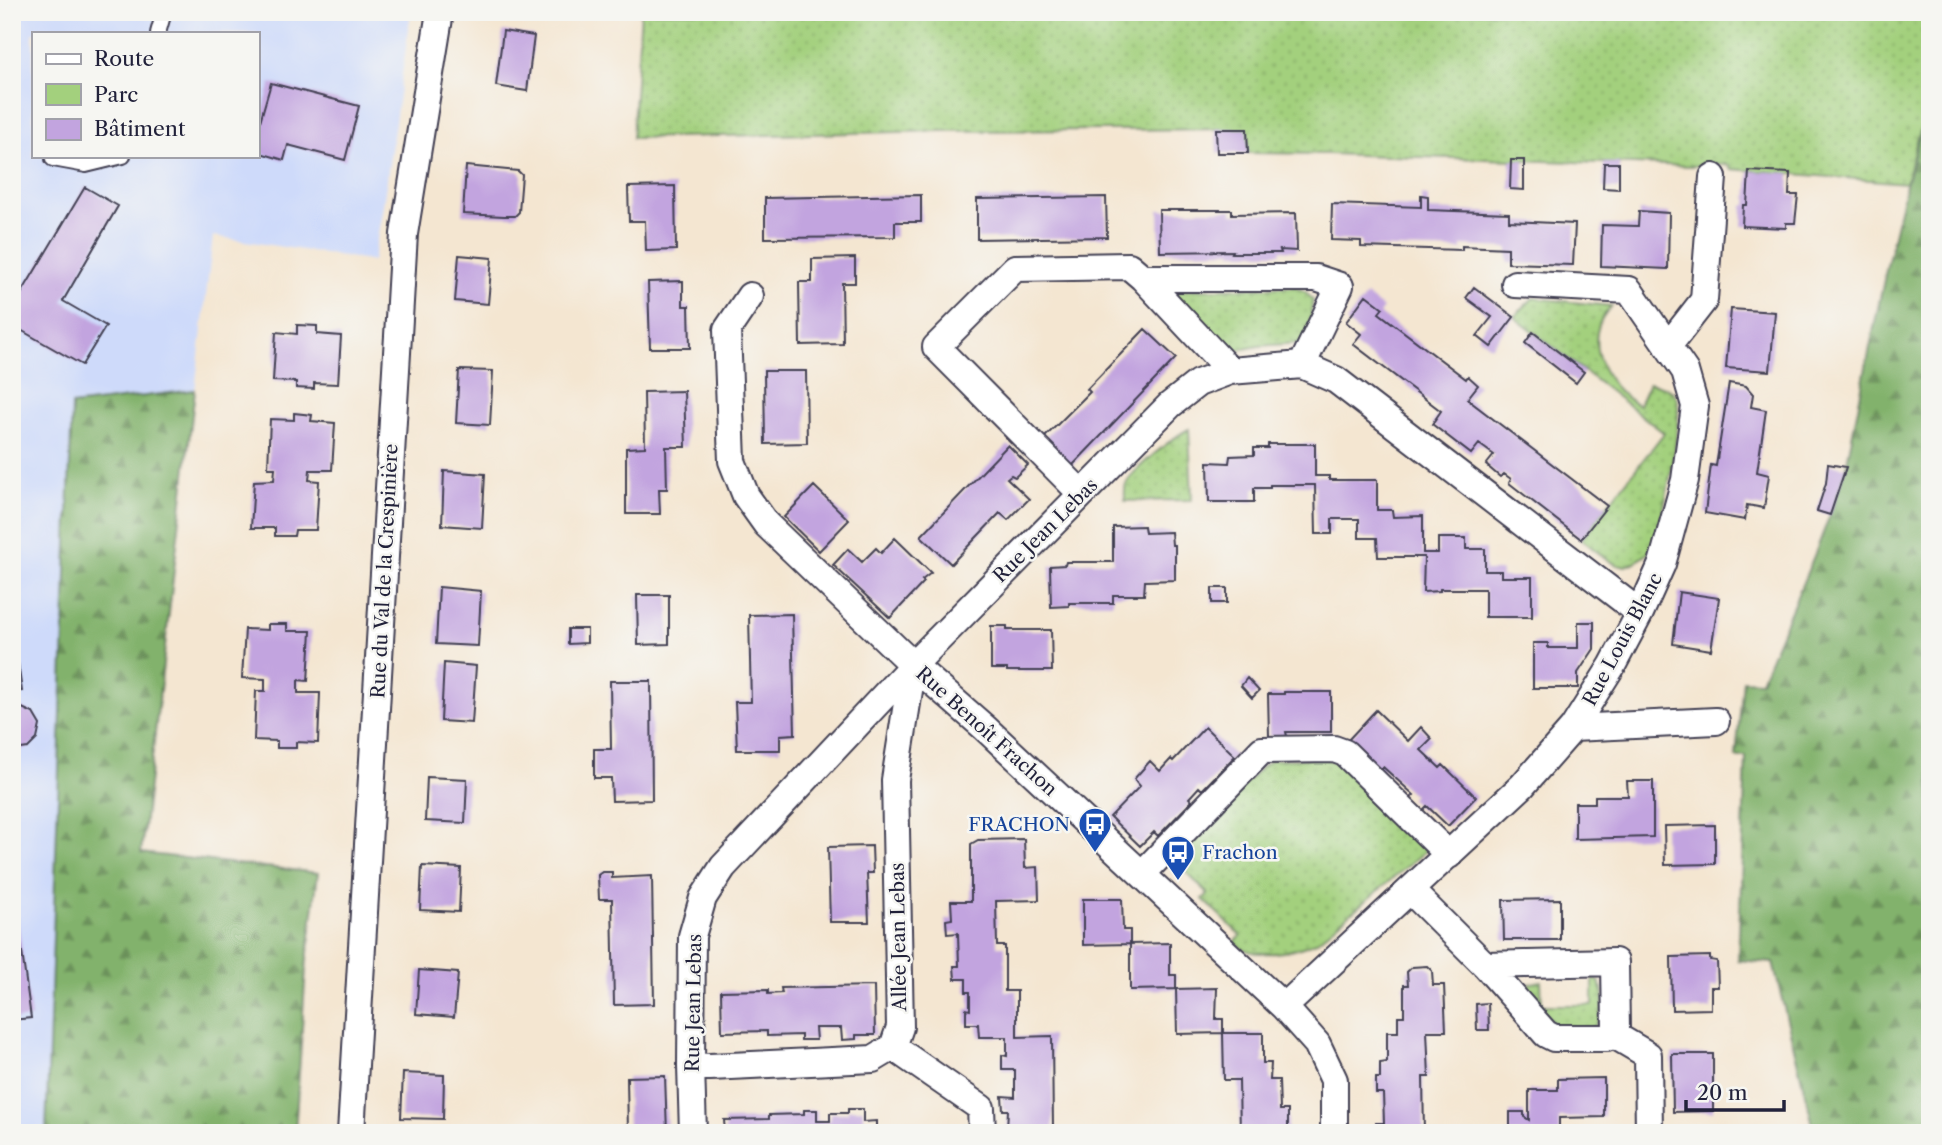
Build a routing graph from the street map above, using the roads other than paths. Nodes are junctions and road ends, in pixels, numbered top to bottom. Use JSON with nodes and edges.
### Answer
{"nodes":[{"id":1,"x":164,"y":12,"type":"edge"},
{"id":2,"x":440,"y":12,"type":"edge"},
{"id":3,"x":158,"y":32,"type":"edge"},
{"id":4,"x":115,"y":158,"type":"edge"},
{"id":5,"x":53,"y":159,"type":"dead end"},
{"id":6,"x":1713,"y":177,"type":"dead end"},
{"id":7,"x":1143,"y":278,"type":"junction"},
{"id":8,"x":1515,"y":284,"type":"dead end"},
{"id":9,"x":750,"y":296,"type":"dead end"},
{"id":10,"x":1669,"y":345,"type":"junction"},
{"id":11,"x":1302,"y":365,"type":"junction"},
{"id":12,"x":1230,"y":371,"type":"junction"},
{"id":13,"x":1081,"y":493,"type":"junction"},
{"id":14,"x":1640,"y":613,"type":"junction"},
{"id":15,"x":913,"y":664,"type":"junction"},
{"id":16,"x":1716,"y":721,"type":"dead end"},
{"id":17,"x":1573,"y":729,"type":"junction"},
{"id":18,"x":1449,"y":855,"type":"junction"},
{"id":19,"x":1142,"y":874,"type":"junction"},
{"id":20,"x":1411,"y":891,"type":"junction"},
{"id":21,"x":1485,"y":965,"type":"junction"},
{"id":22,"x":1284,"y":1007,"type":"junction"},
{"id":23,"x":1614,"y":1035,"type":"junction"},
{"id":24,"x":892,"y":1047,"type":"junction"},
{"id":25,"x":691,"y":1066,"type":"junction"},
{"id":26,"x":351,"y":1133,"type":"edge"},
{"id":27,"x":693,"y":1133,"type":"edge"},
{"id":28,"x":982,"y":1133,"type":"edge"},
{"id":29,"x":1334,"y":1133,"type":"edge"},
{"id":30,"x":1649,"y":1133,"type":"edge"}],
"edges":[{"from":1,"to":3,"type":"lane"},
{"from":2,"to":26,"type":"street","name":"Rue du Val de la Crespinière"},
{"from":4,"to":5,"type":"lane"},
{"from":6,"to":10,"type":"street"},
{"from":7,"to":11,"type":"street"},
{"from":7,"to":12,"type":"street"},
{"from":7,"to":13,"type":"street"},
{"from":8,"to":10,"type":"street","name":"Rue Louis Blanc"},
{"from":9,"to":15,"type":"street","name":"Rue Benoît Frachon"},
{"from":10,"to":14,"type":"street","name":"Rue Louis Blanc"},
{"from":11,"to":12,"type":"street","name":"Rue Jean Lebas"},
{"from":11,"to":14,"type":"street","name":"Rue Jean Lebas"},
{"from":12,"to":13,"type":"street","name":"Rue Jean Lebas"},
{"from":13,"to":15,"type":"street","name":"Rue Jean Lebas"},
{"from":14,"to":17,"type":"street","name":"Rue Louis Blanc"},
{"from":15,"to":19,"type":"street","name":"Rue Benoît Frachon"},
{"from":15,"to":24,"type":"street","name":"Allée Jean Lebas"},
{"from":15,"to":25,"type":"street","name":"Rue Jean Lebas"},
{"from":16,"to":17,"type":"street","name":"Rue Louis Blanc"},
{"from":17,"to":18,"type":"street","name":"Rue Louis Blanc"},
{"from":18,"to":19,"type":"street"},
{"from":18,"to":20,"type":"street","name":"Rue Louis Blanc"},
{"from":19,"to":22,"type":"street","name":"Rue Benoît Frachon"},
{"from":20,"to":21,"type":"street"},
{"from":20,"to":22,"type":"street","name":"Rue Louis Blanc"},
{"from":21,"to":23,"type":"street"},
{"from":21,"to":23,"type":"street"},
{"from":22,"to":29,"type":"street","name":"Rue Benoît Frachon"},
{"from":23,"to":30,"type":"street"},
{"from":24,"to":25,"type":"street"},
{"from":24,"to":28,"type":"street"},
{"from":25,"to":27,"type":"street","name":"Rue Jean Lebas"}]}
